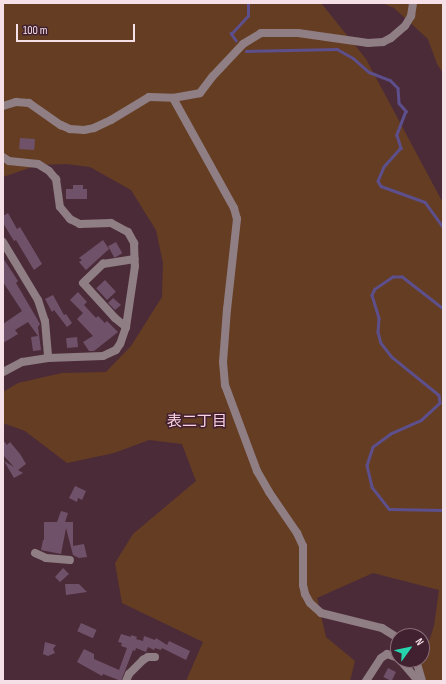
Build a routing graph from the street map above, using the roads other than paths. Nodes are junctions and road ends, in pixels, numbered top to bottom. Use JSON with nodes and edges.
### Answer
{"nodes":[{"id":1,"x":413,"y":3,"type":"edge"},
{"id":2,"x":173,"y":98,"type":"junction"},
{"id":3,"x":3,"y":106,"type":"edge"},
{"id":4,"x":3,"y":157,"type":"edge"},
{"id":5,"x":3,"y":242,"type":"edge"},
{"id":6,"x":135,"y":259,"type":"junction"},
{"id":7,"x":126,"y":327,"type":"junction"},
{"id":8,"x":48,"y":358,"type":"junction"},
{"id":9,"x":3,"y":372,"type":"edge"},
{"id":10,"x":35,"y":553,"type":"dead end"},
{"id":11,"x":70,"y":560,"type":"dead end"},
{"id":12,"x":390,"y":633,"type":"edge"},
{"id":13,"x":390,"y":655,"type":"edge"},
{"id":14,"x":155,"y":657,"type":"dead end"},
{"id":15,"x":407,"y":668,"type":"edge"},
{"id":16,"x":418,"y":668,"type":"edge"},
{"id":17,"x":126,"y":681,"type":"edge"},
{"id":18,"x":366,"y":681,"type":"edge"},
{"id":19,"x":418,"y":681,"type":"edge"},
{"id":20,"x":422,"y":681,"type":"edge"}],
"edges":[{"from":1,"to":2,"type":"street"},
{"from":2,"to":3,"type":"street"},
{"from":2,"to":12,"type":"street"},
{"from":4,"to":6,"type":"street"},
{"from":5,"to":8,"type":"street"},
{"from":6,"to":7,"type":"street"},
{"from":6,"to":7,"type":"street"},
{"from":7,"to":8,"type":"street"},
{"from":8,"to":9,"type":"street"},
{"from":10,"to":11,"type":"street"},
{"from":13,"to":18,"type":"street"},
{"from":14,"to":17,"type":"street"},
{"from":15,"to":19,"type":"street"},
{"from":16,"to":20,"type":"street"}]}
